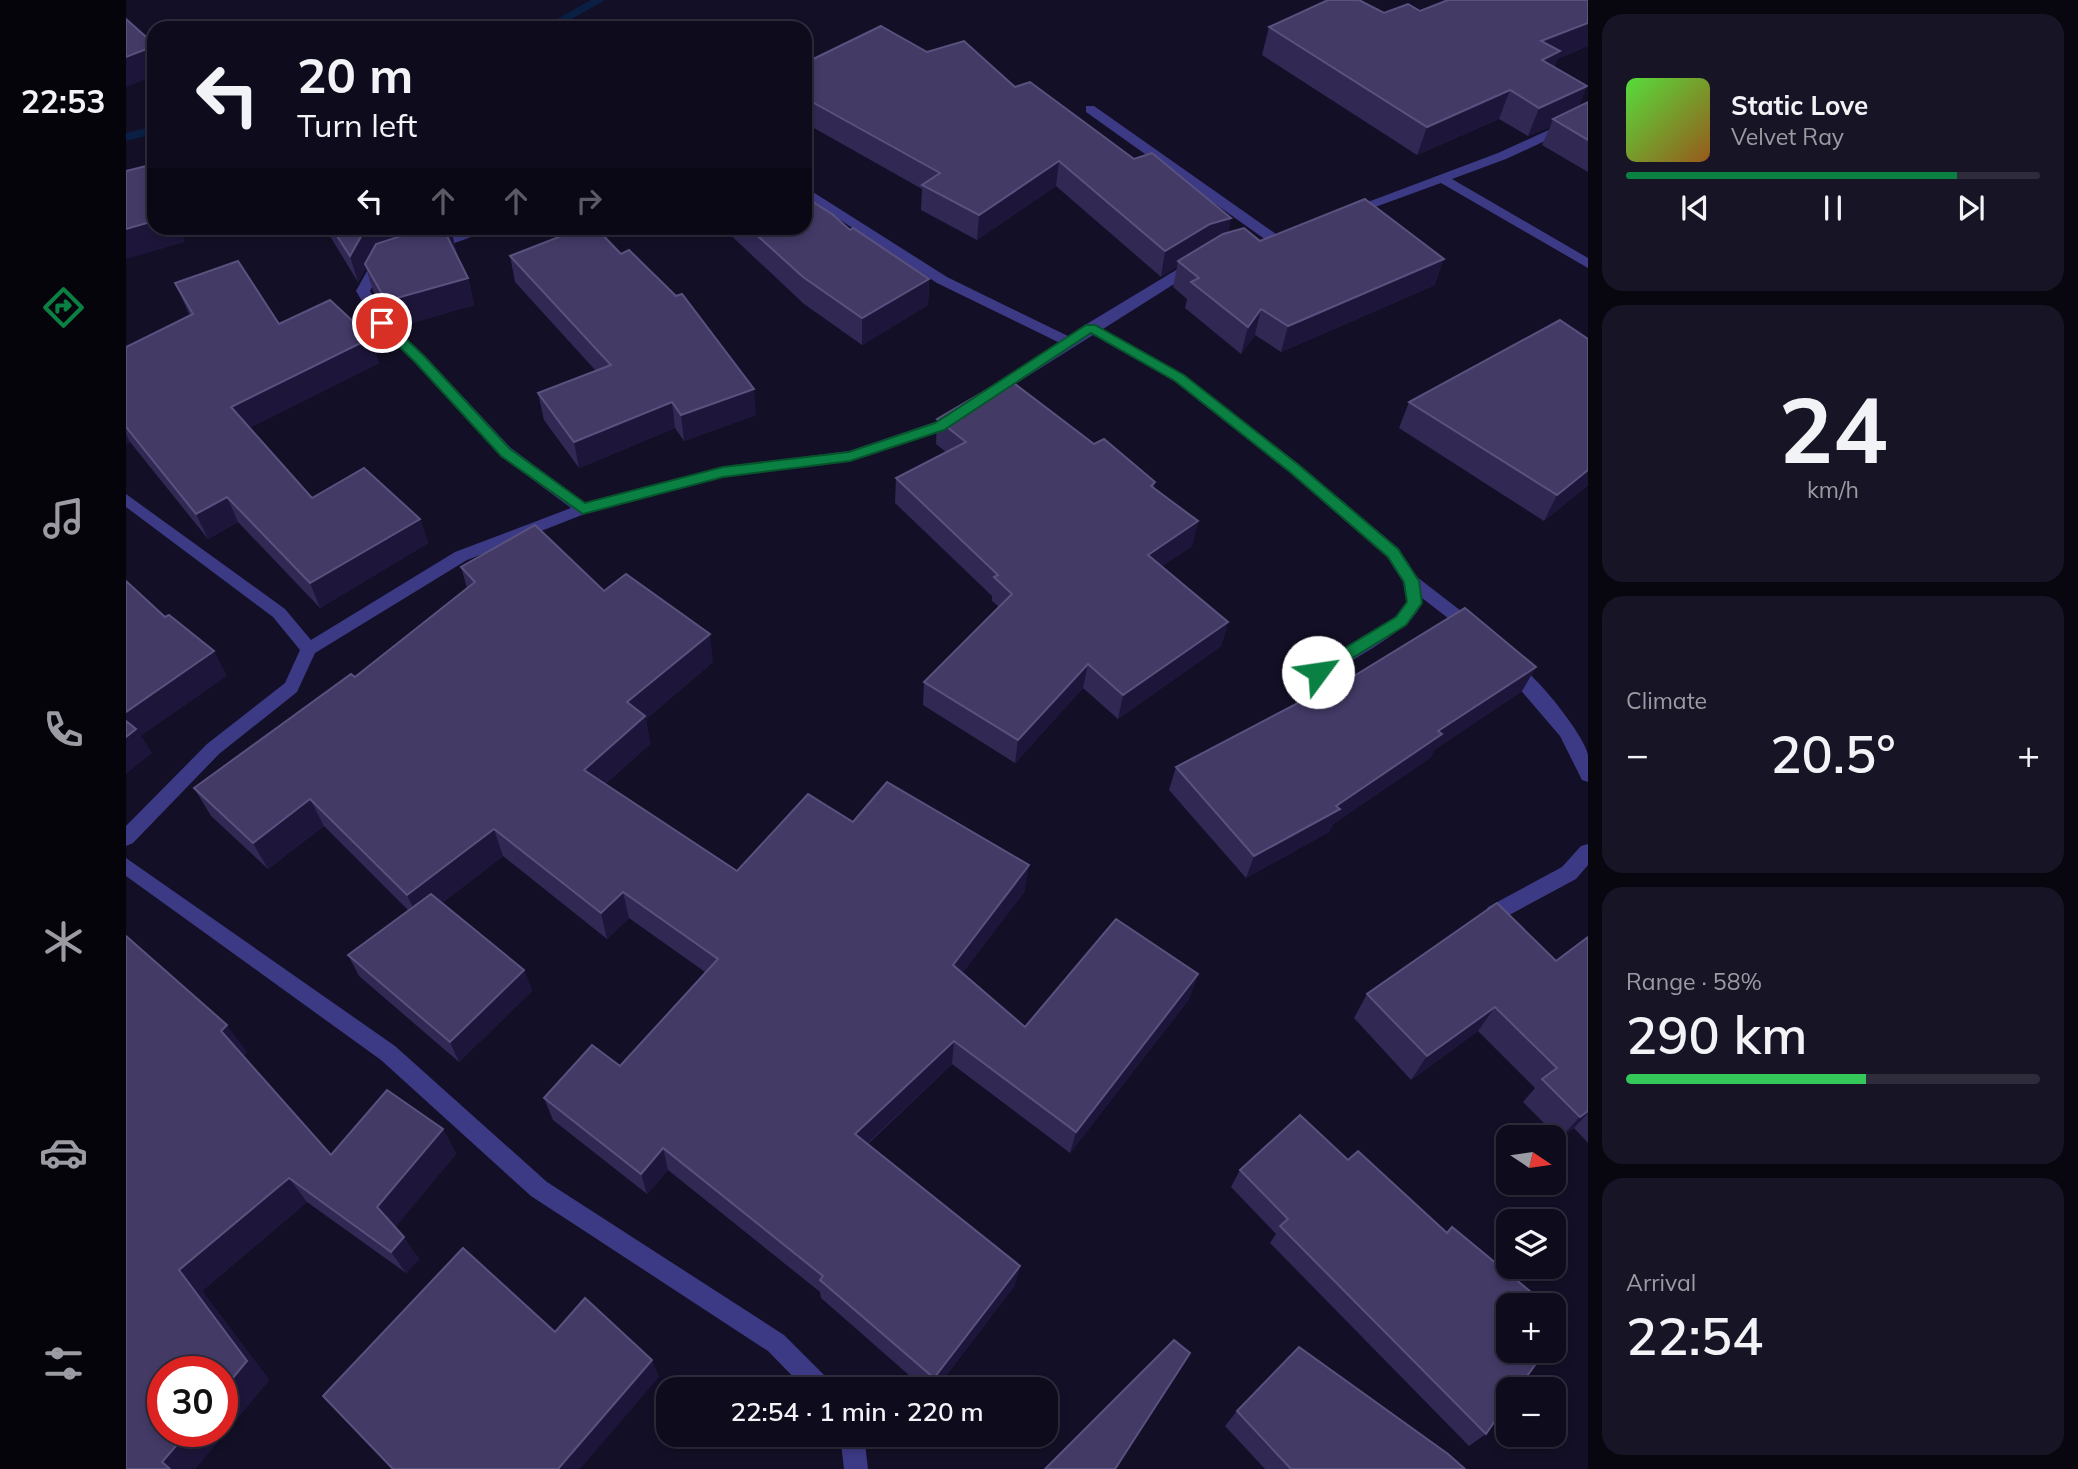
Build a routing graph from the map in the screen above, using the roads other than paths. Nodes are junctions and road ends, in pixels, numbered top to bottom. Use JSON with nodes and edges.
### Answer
{"nodes":[{"id":1,"x":1090,"y":109,"type":"dead end"},
{"id":2,"x":1588,"y":116,"type":"edge"},
{"id":3,"x":1443,"y":178,"type":"junction"},
{"id":4,"x":812,"y":196,"type":"edge"},
{"id":5,"x":1340,"y":215,"type":"edge"},
{"id":6,"x":468,"y":235,"type":"edge"},
{"id":7,"x":1247,"y":244,"type":"edge"},
{"id":8,"x":1211,"y":255,"type":"edge"},
{"id":9,"x":1588,"y":264,"type":"edge"},
{"id":10,"x":1090,"y":328,"type":"junction"},
{"id":11,"x":1069,"y":342,"type":"junction"},
{"id":12,"x":126,"y":499,"type":"edge"},
{"id":13,"x":583,"y":509,"type":"junction"},
{"id":14,"x":1411,"y":581,"type":"junction"},
{"id":15,"x":1484,"y":639,"type":"edge"},
{"id":16,"x":309,"y":649,"type":"junction"},
{"id":17,"x":1501,"y":657,"type":"edge"},
{"id":18,"x":1318,"y":672,"type":"dead end"},
{"id":19,"x":1588,"y":775,"type":"edge"},
{"id":20,"x":126,"y":838,"type":"edge"},
{"id":21,"x":1588,"y":852,"type":"edge"},
{"id":22,"x":126,"y":866,"type":"edge"},
{"id":23,"x":1495,"y":913,"type":"edge"},
{"id":24,"x":810,"y":1377,"type":"edge"},
{"id":25,"x":853,"y":1447,"type":"edge"},
{"id":26,"x":856,"y":1469,"type":"edge"}],
"edges":[{"from":1,"to":7,"type":"street"},
{"from":2,"to":3,"type":"street"},
{"from":3,"to":5,"type":"street"},
{"from":3,"to":9,"type":"street"},
{"from":4,"to":11,"type":"street"},
{"from":6,"to":13,"type":"street"},
{"from":8,"to":10,"type":"street"},
{"from":10,"to":11,"type":"street"},
{"from":10,"to":14,"type":"street"},
{"from":11,"to":13,"type":"street"},
{"from":12,"to":16,"type":"street"},
{"from":13,"to":16,"type":"street"},
{"from":14,"to":15,"type":"street"},
{"from":14,"to":18,"type":"street"},
{"from":16,"to":20,"type":"street"},
{"from":17,"to":19,"type":"street"},
{"from":21,"to":23,"type":"street"},
{"from":22,"to":24,"type":"street"},
{"from":25,"to":26,"type":"street"}]}
